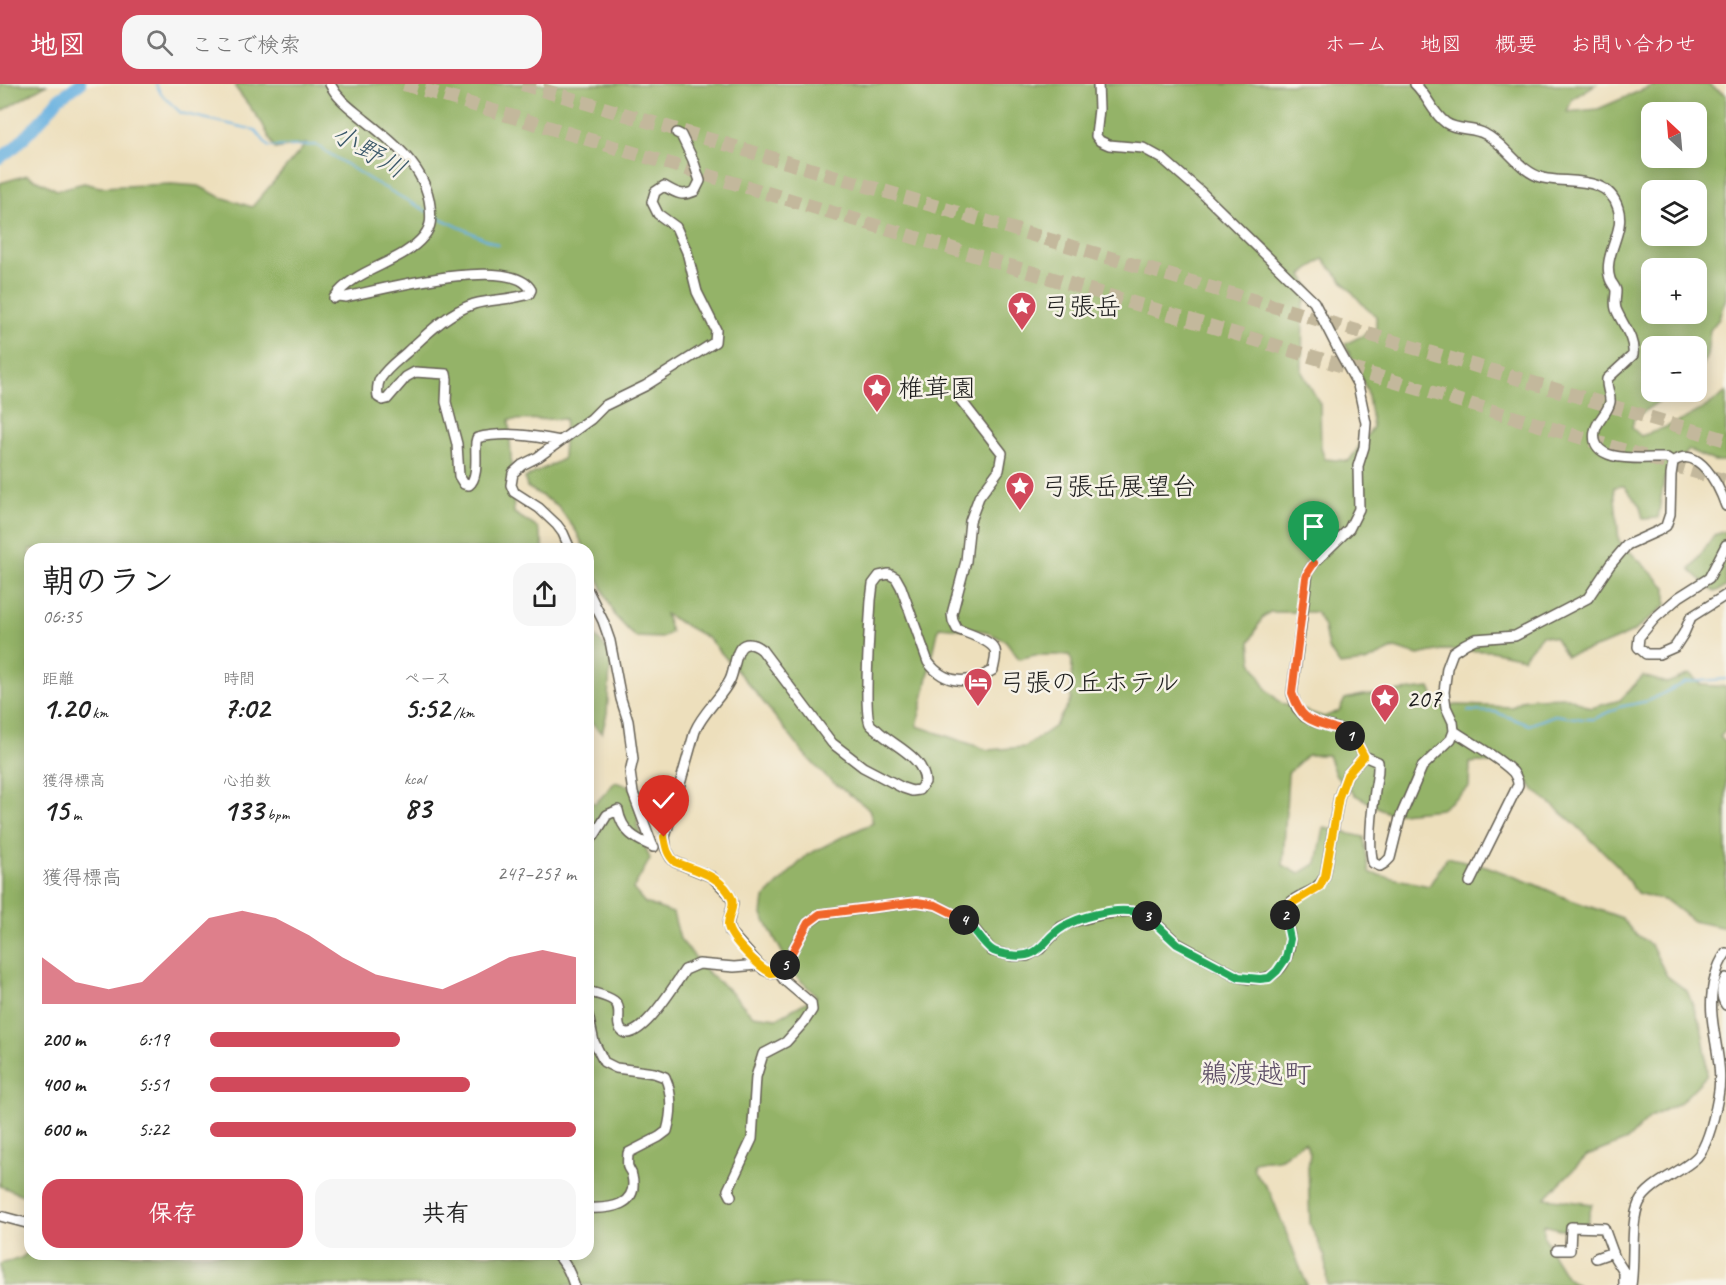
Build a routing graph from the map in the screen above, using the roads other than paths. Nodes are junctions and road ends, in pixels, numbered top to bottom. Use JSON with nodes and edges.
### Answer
{"nodes":[{"id":1,"x":330,"y":84,"type":"edge"},
{"id":2,"x":1098,"y":84,"type":"edge"},
{"id":3,"x":1415,"y":84,"type":"edge"},
{"id":4,"x":677,"y":133,"type":"dead end"},
{"id":5,"x":960,"y":399,"type":"dead end"},
{"id":6,"x":560,"y":441,"type":"junction"},
{"id":7,"x":1673,"y":462,"type":"junction"},
{"id":8,"x":1726,"y":506,"type":"edge"},
{"id":9,"x":567,"y":543,"type":"edge"},
{"id":10,"x":1726,"y":545,"type":"edge"},
{"id":11,"x":1726,"y":595,"type":"edge"},
{"id":12,"x":594,"y":603,"type":"edge"},
{"id":13,"x":1454,"y":731,"type":"junction"},
{"id":14,"x":1364,"y":756,"type":"junction"},
{"id":15,"x":594,"y":836,"type":"edge"},
{"id":16,"x":653,"y":847,"type":"junction"},
{"id":17,"x":666,"y":849,"type":"junction"},
{"id":18,"x":1470,"y":882,"type":"dead end"},
{"id":19,"x":1726,"y":953,"type":"edge"},
{"id":20,"x":759,"y":965,"type":"junction"},
{"id":21,"x":778,"y":972,"type":"junction"},
{"id":22,"x":1726,"y":978,"type":"edge"},
{"id":23,"x":594,"y":993,"type":"edge"},
{"id":24,"x":1726,"y":1005,"type":"edge"},
{"id":25,"x":594,"y":1042,"type":"edge"},
{"id":26,"x":731,"y":1196,"type":"dead end"},
{"id":27,"x":594,"y":1208,"type":"edge"},
{"id":28,"x":0,"y":1216,"type":"edge"},
{"id":29,"x":24,"y":1222,"type":"edge"},
{"id":30,"x":1557,"y":1251,"type":"dead end"},
{"id":31,"x":1613,"y":1252,"type":"junction"},
{"id":32,"x":1596,"y":1258,"type":"dead end"},
{"id":33,"x":562,"y":1260,"type":"edge"},
{"id":34,"x":574,"y":1285,"type":"edge"},
{"id":35,"x":1624,"y":1285,"type":"edge"},
{"id":36,"x":1631,"y":1285,"type":"edge"}],
"edges":[{"from":1,"to":6,"type":"street"},
{"from":2,"to":14,"type":"street"},
{"from":3,"to":7,"type":"street"},
{"from":4,"to":6,"type":"street"},
{"from":5,"to":17,"type":"street"},
{"from":6,"to":9,"type":"street"},
{"from":7,"to":8,"type":"street"},
{"from":7,"to":13,"type":"street"},
{"from":10,"to":11,"type":"street"},
{"from":12,"to":16,"type":"street"},
{"from":13,"to":14,"type":"street"},
{"from":13,"to":18,"type":"street"},
{"from":14,"to":21,"type":"street"},
{"from":15,"to":16,"type":"street"},
{"from":16,"to":17,"type":"street"},
{"from":17,"to":20,"type":"street"},
{"from":19,"to":36,"type":"street"},
{"from":20,"to":21,"type":"street"},
{"from":20,"to":23,"type":"street"},
{"from":21,"to":26,"type":"street"},
{"from":22,"to":24,"type":"street"},
{"from":25,"to":27,"type":"street"},
{"from":28,"to":29,"type":"street"},
{"from":30,"to":31,"type":"street"},
{"from":31,"to":32,"type":"street"},
{"from":31,"to":35,"type":"street"},
{"from":33,"to":34,"type":"street"}]}
